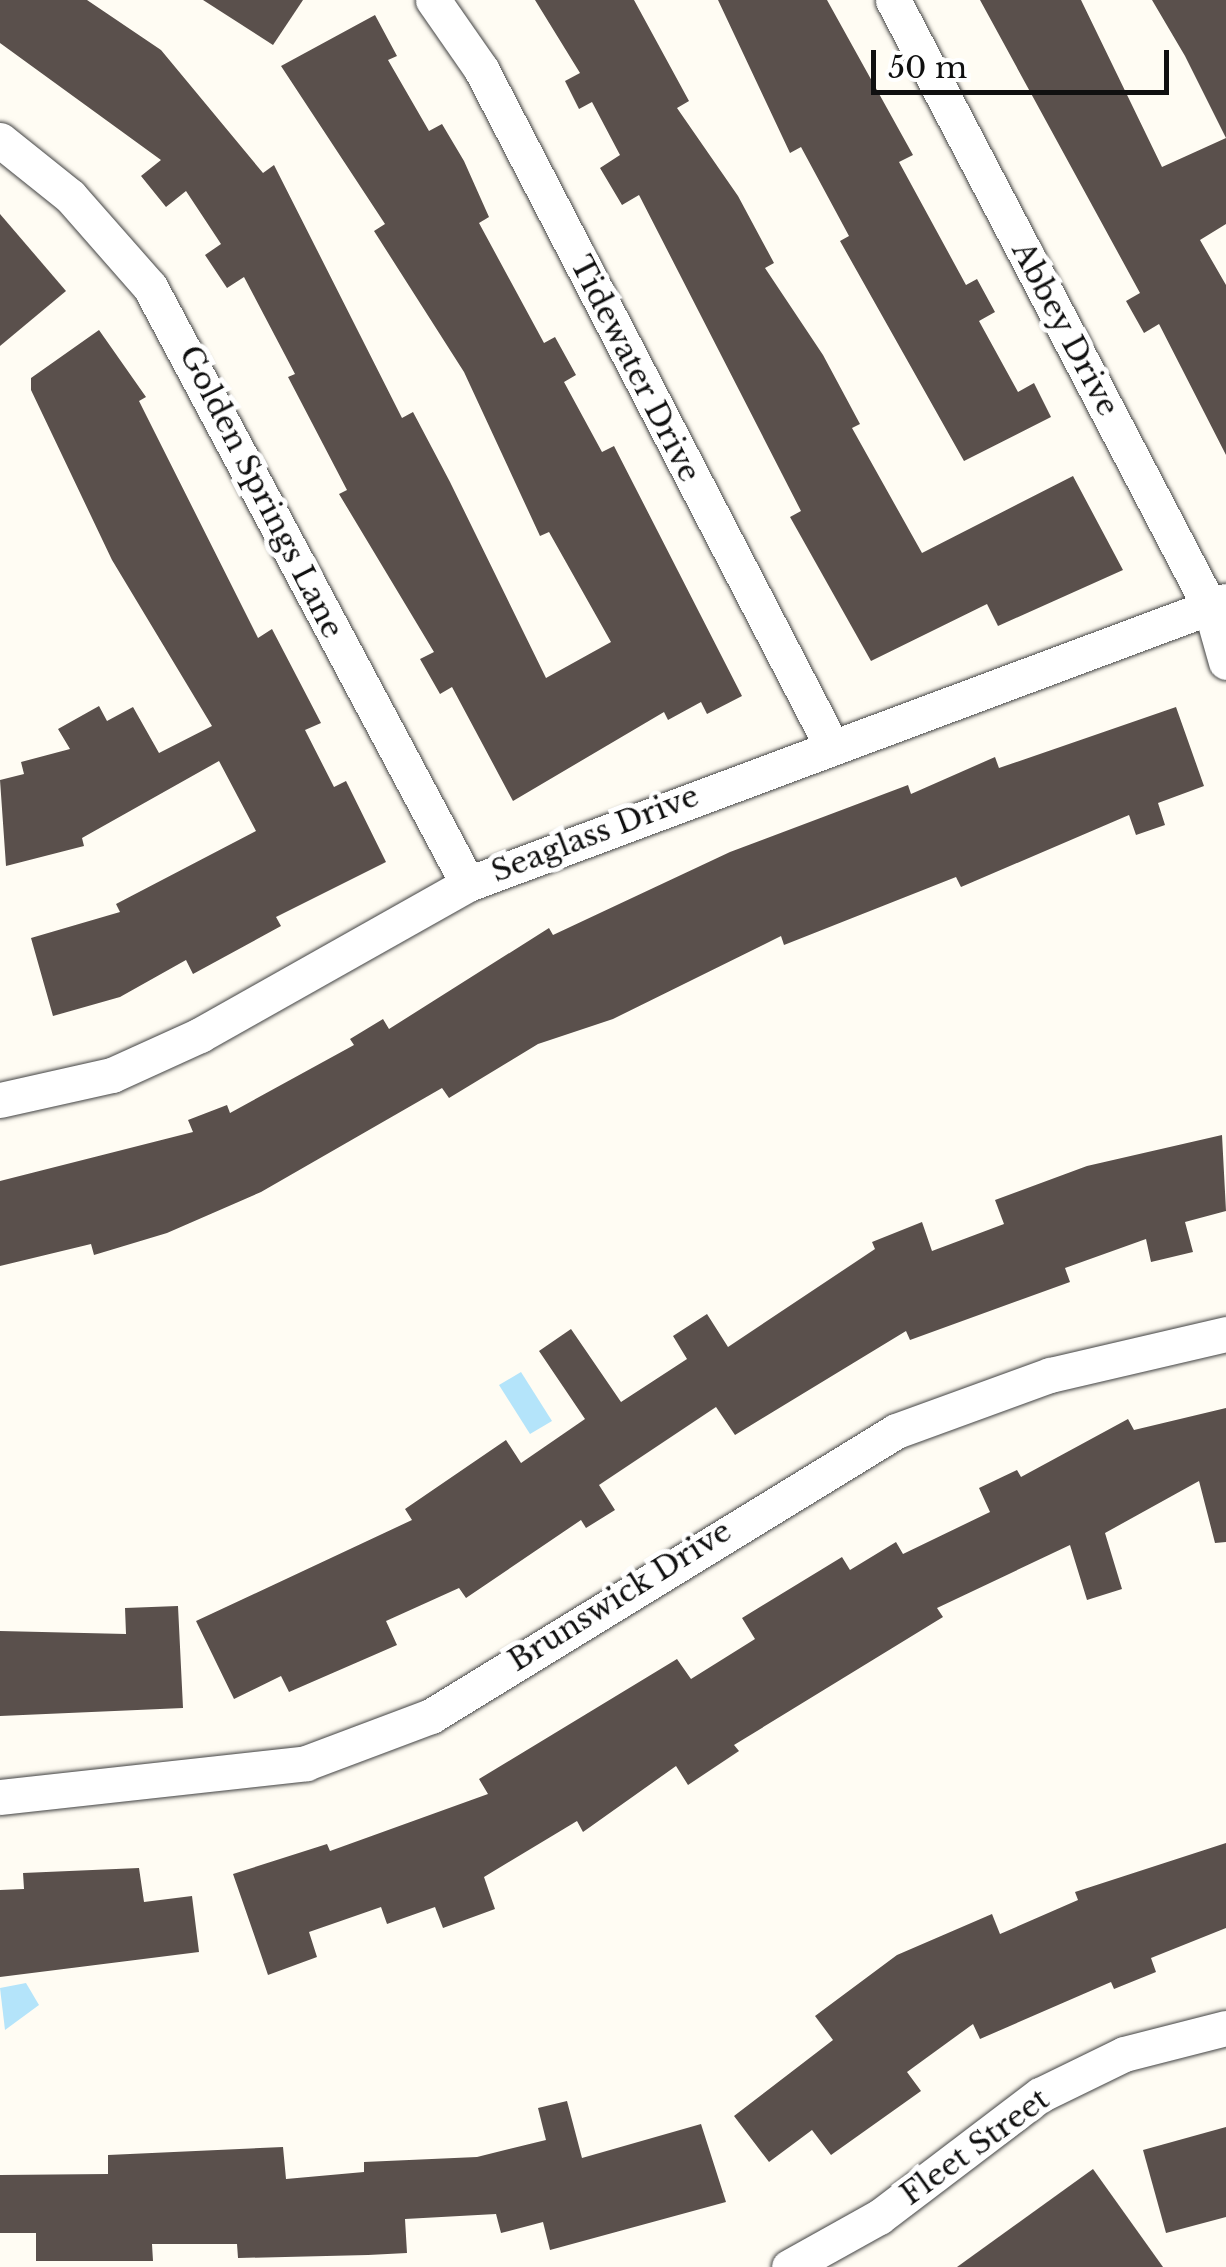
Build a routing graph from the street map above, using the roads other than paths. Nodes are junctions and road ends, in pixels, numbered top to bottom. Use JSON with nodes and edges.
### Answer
{"nodes":[{"id":1,"x":433,"y":0,"type":"edge"},
{"id":2,"x":893,"y":0,"type":"edge"},
{"id":3,"x":0,"y":140,"type":"edge"},
{"id":4,"x":1219,"y":605,"type":"edge"},
{"id":5,"x":1226,"y":662,"type":"edge"},
{"id":6,"x":830,"y":743,"type":"junction"},
{"id":7,"x":468,"y":884,"type":"junction"},
{"id":8,"x":0,"y":1100,"type":"edge"},
{"id":9,"x":1226,"y":1334,"type":"edge"},
{"id":10,"x":0,"y":1798,"type":"edge"},
{"id":11,"x":1226,"y":2028,"type":"edge"},
{"id":12,"x":789,"y":2267,"type":"edge"}],
"edges":[{"from":1,"to":6,"type":"street","name":"Tidewater Drive"},
{"from":2,"to":4,"type":"street","name":"Abbey Drive"},
{"from":3,"to":7,"type":"street","name":"Golden Springs Lane"},
{"from":4,"to":5,"type":"street","name":"Abbey Drive"},
{"from":4,"to":6,"type":"street","name":"Seaglass Drive"},
{"from":6,"to":7,"type":"street","name":"Seaglass Drive"},
{"from":7,"to":8,"type":"street","name":"Seaglass Drive"},
{"from":9,"to":10,"type":"street","name":"Brunswick Drive"},
{"from":11,"to":12,"type":"street","name":"Fleet Street"}]}
